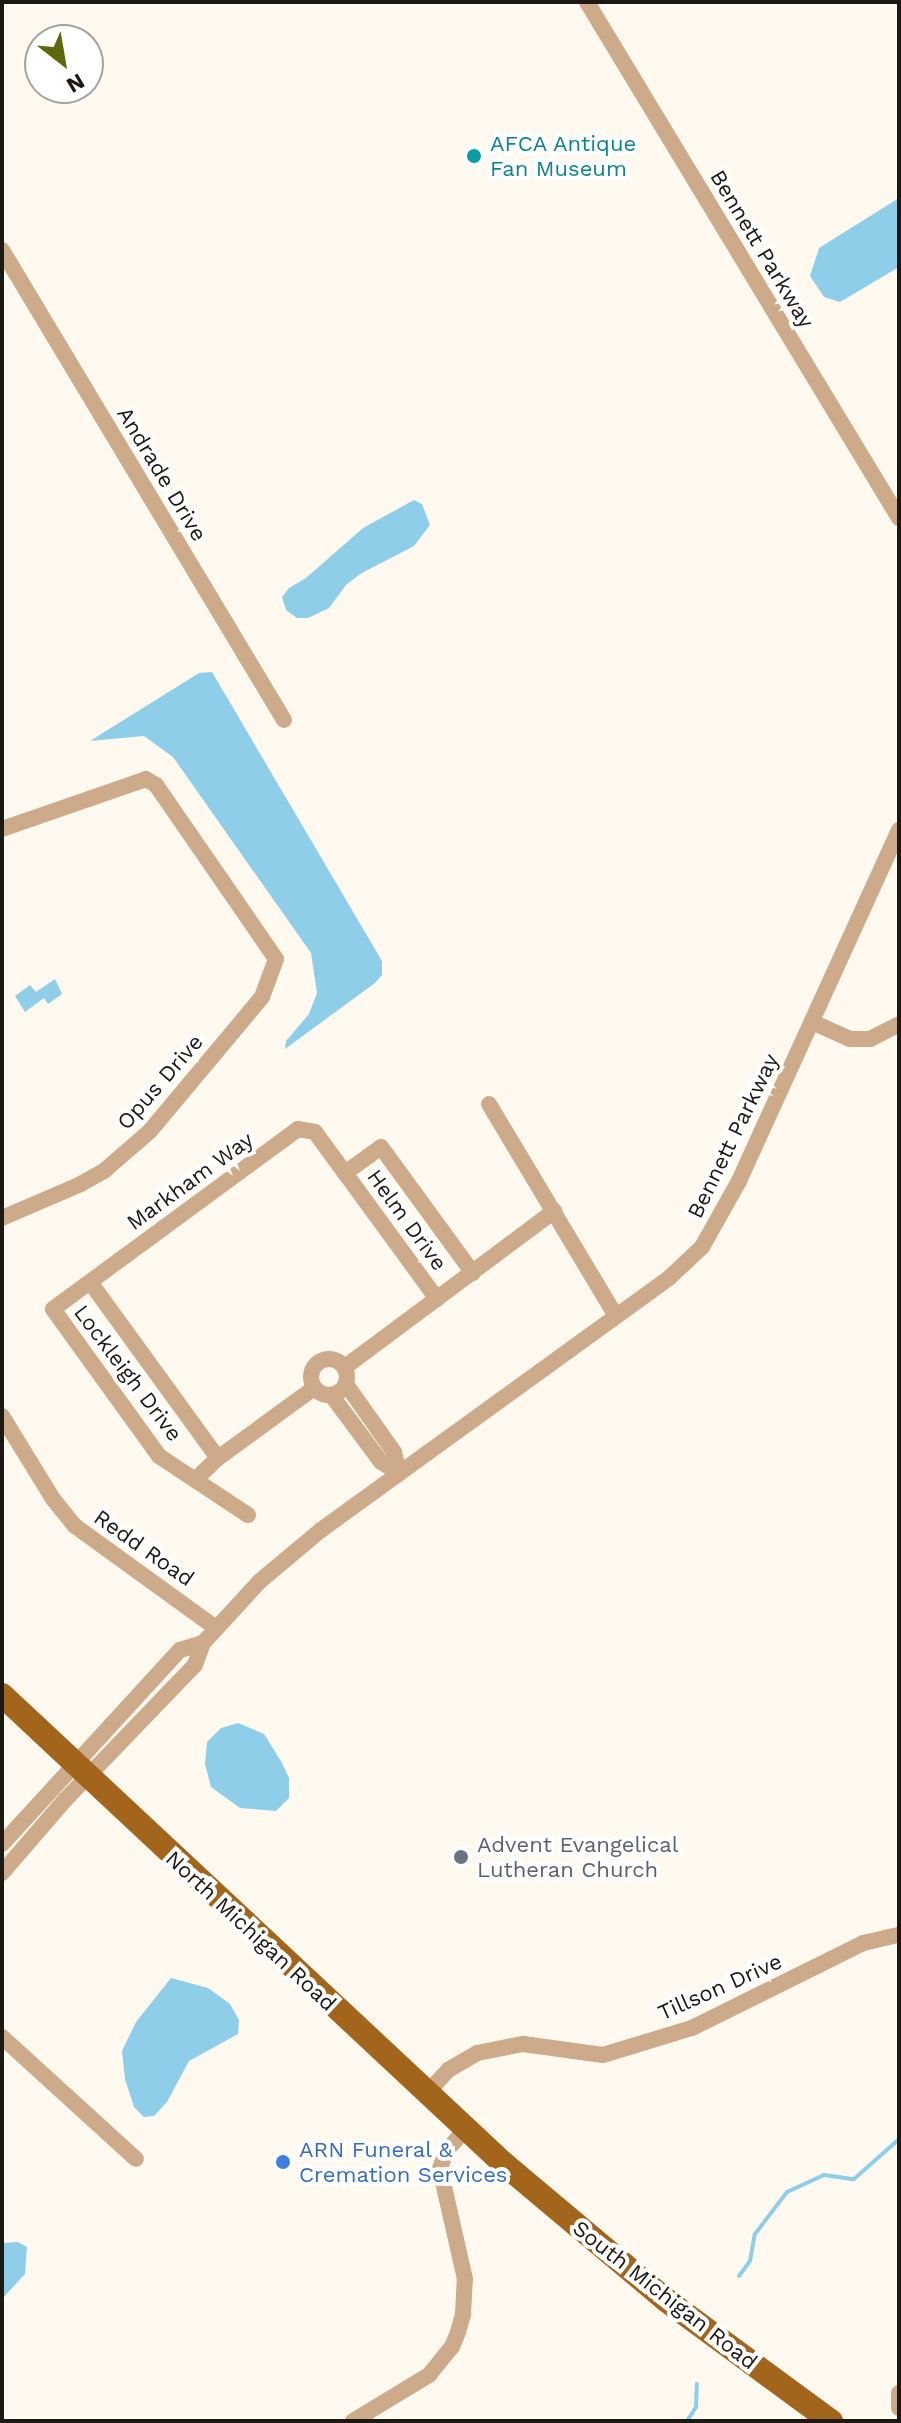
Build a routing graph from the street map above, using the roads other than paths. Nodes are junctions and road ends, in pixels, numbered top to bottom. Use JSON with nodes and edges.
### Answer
{"nodes":[{"id":1,"x":587,"y":2,"type":"edge"},
{"id":2,"x":2,"y":250,"type":"edge"},
{"id":3,"x":899,"y":518,"type":"edge"},
{"id":4,"x":284,"y":720,"type":"dead end"},
{"id":5,"x":2,"y":829,"type":"edge"},
{"id":6,"x":899,"y":830,"type":"edge"},
{"id":7,"x":812,"y":1022,"type":"junction"},
{"id":8,"x":899,"y":1024,"type":"edge"},
{"id":9,"x":489,"y":1104,"type":"dead end"},
{"id":10,"x":345,"y":1173,"type":"junction"},
{"id":11,"x":554,"y":1211,"type":"junction"},
{"id":12,"x":2,"y":1218,"type":"edge"},
{"id":13,"x":473,"y":1273,"type":"junction"},
{"id":14,"x":90,"y":1282,"type":"junction"},
{"id":15,"x":437,"y":1299,"type":"junction"},
{"id":16,"x":53,"y":1309,"type":"joint"},
{"id":17,"x":616,"y":1316,"type":"junction"},
{"id":18,"x":345,"y":1367,"type":"junction"},
{"id":19,"x":346,"y":1384,"type":"junction"},
{"id":20,"x":314,"y":1388,"type":"junction"},
{"id":21,"x":332,"y":1396,"type":"junction"},
{"id":22,"x":2,"y":1416,"type":"edge"},
{"id":23,"x":218,"y":1458,"type":"junction"},
{"id":24,"x":399,"y":1473,"type":"junction"},
{"id":25,"x":195,"y":1480,"type":"junction"},
{"id":26,"x":248,"y":1515,"type":"dead end"},
{"id":27,"x":216,"y":1628,"type":"junction"},
{"id":28,"x":2,"y":1695,"type":"edge"},
{"id":29,"x":81,"y":1771,"type":"junction"},
{"id":30,"x":2,"y":1844,"type":"edge"},
{"id":31,"x":2,"y":1873,"type":"edge"},
{"id":32,"x":899,"y":1935,"type":"edge"},
{"id":33,"x":2,"y":2037,"type":"edge"},
{"id":34,"x":426,"y":2094,"type":"junction"},
{"id":35,"x":465,"y":2130,"type":"junction"},
{"id":36,"x":136,"y":2159,"type":"dead end"},
{"id":37,"x":504,"y":2164,"type":"joint"},
{"id":38,"x":899,"y":2393,"type":"edge"},
{"id":39,"x":899,"y":2408,"type":"edge"},
{"id":40,"x":899,"y":2415,"type":"edge"},
{"id":41,"x":353,"y":2421,"type":"edge"},
{"id":42,"x":831,"y":2421,"type":"edge"},
{"id":43,"x":893,"y":2421,"type":"edge"}],
"edges":[{"from":1,"to":3,"type":"street","name":"Bennett Parkway"},
{"from":2,"to":4,"type":"street","name":"Andrade Drive"},
{"from":5,"to":12,"type":"street","name":"Opus Drive"},
{"from":6,"to":7,"type":"street","name":"Bennett Parkway"},
{"from":7,"to":8,"type":"street"},
{"from":7,"to":17,"type":"street","name":"Bennett Parkway"},
{"from":9,"to":11,"type":"street"},
{"from":10,"to":13,"type":"street","name":"Helm Drive"},
{"from":10,"to":14,"type":"street","name":"Markham Way"},
{"from":10,"to":15,"type":"street","name":"Helm Drive"},
{"from":11,"to":13,"type":"street"},
{"from":11,"to":17,"type":"street"},
{"from":13,"to":15,"type":"street"},
{"from":14,"to":16,"type":"street","name":"Markham Way"},
{"from":14,"to":23,"type":"street","name":"Lockleigh Drive"},
{"from":15,"to":18,"type":"street"},
{"from":16,"to":25,"type":"street","name":"Lockleigh Drive"},
{"from":17,"to":24,"type":"street","name":"Bennett Parkway"},
{"from":18,"to":19,"type":"street"},
{"from":18,"to":20,"type":"street"},
{"from":19,"to":21,"type":"street"},
{"from":19,"to":24,"type":"street"},
{"from":20,"to":21,"type":"street"},
{"from":20,"to":23,"type":"street"},
{"from":21,"to":24,"type":"street"},
{"from":22,"to":27,"type":"street","name":"Redd Road"},
{"from":23,"to":25,"type":"street"},
{"from":24,"to":27,"type":"street","name":"Bennett Parkway"},
{"from":25,"to":26,"type":"street","name":"Lockleigh Drive"},
{"from":27,"to":29,"type":"street","name":"Bennett Parkway"},
{"from":28,"to":29,"type":"main road","name":"North Michigan Road"},
{"from":29,"to":30,"type":"street"},
{"from":29,"to":31,"type":"street"},
{"from":29,"to":34,"type":"main road","name":"North Michigan Road"},
{"from":32,"to":34,"type":"street","name":"Tillson Drive"},
{"from":33,"to":36,"type":"street"},
{"from":34,"to":35,"type":"main road","name":"North Michigan Road"},
{"from":35,"to":37,"type":"main road","name":"North Michigan Road"},
{"from":35,"to":41,"type":"street"},
{"from":37,"to":42,"type":"main road","name":"South Michigan Road"},
{"from":38,"to":39,"type":"street"},
{"from":40,"to":43,"type":"street"}]}
